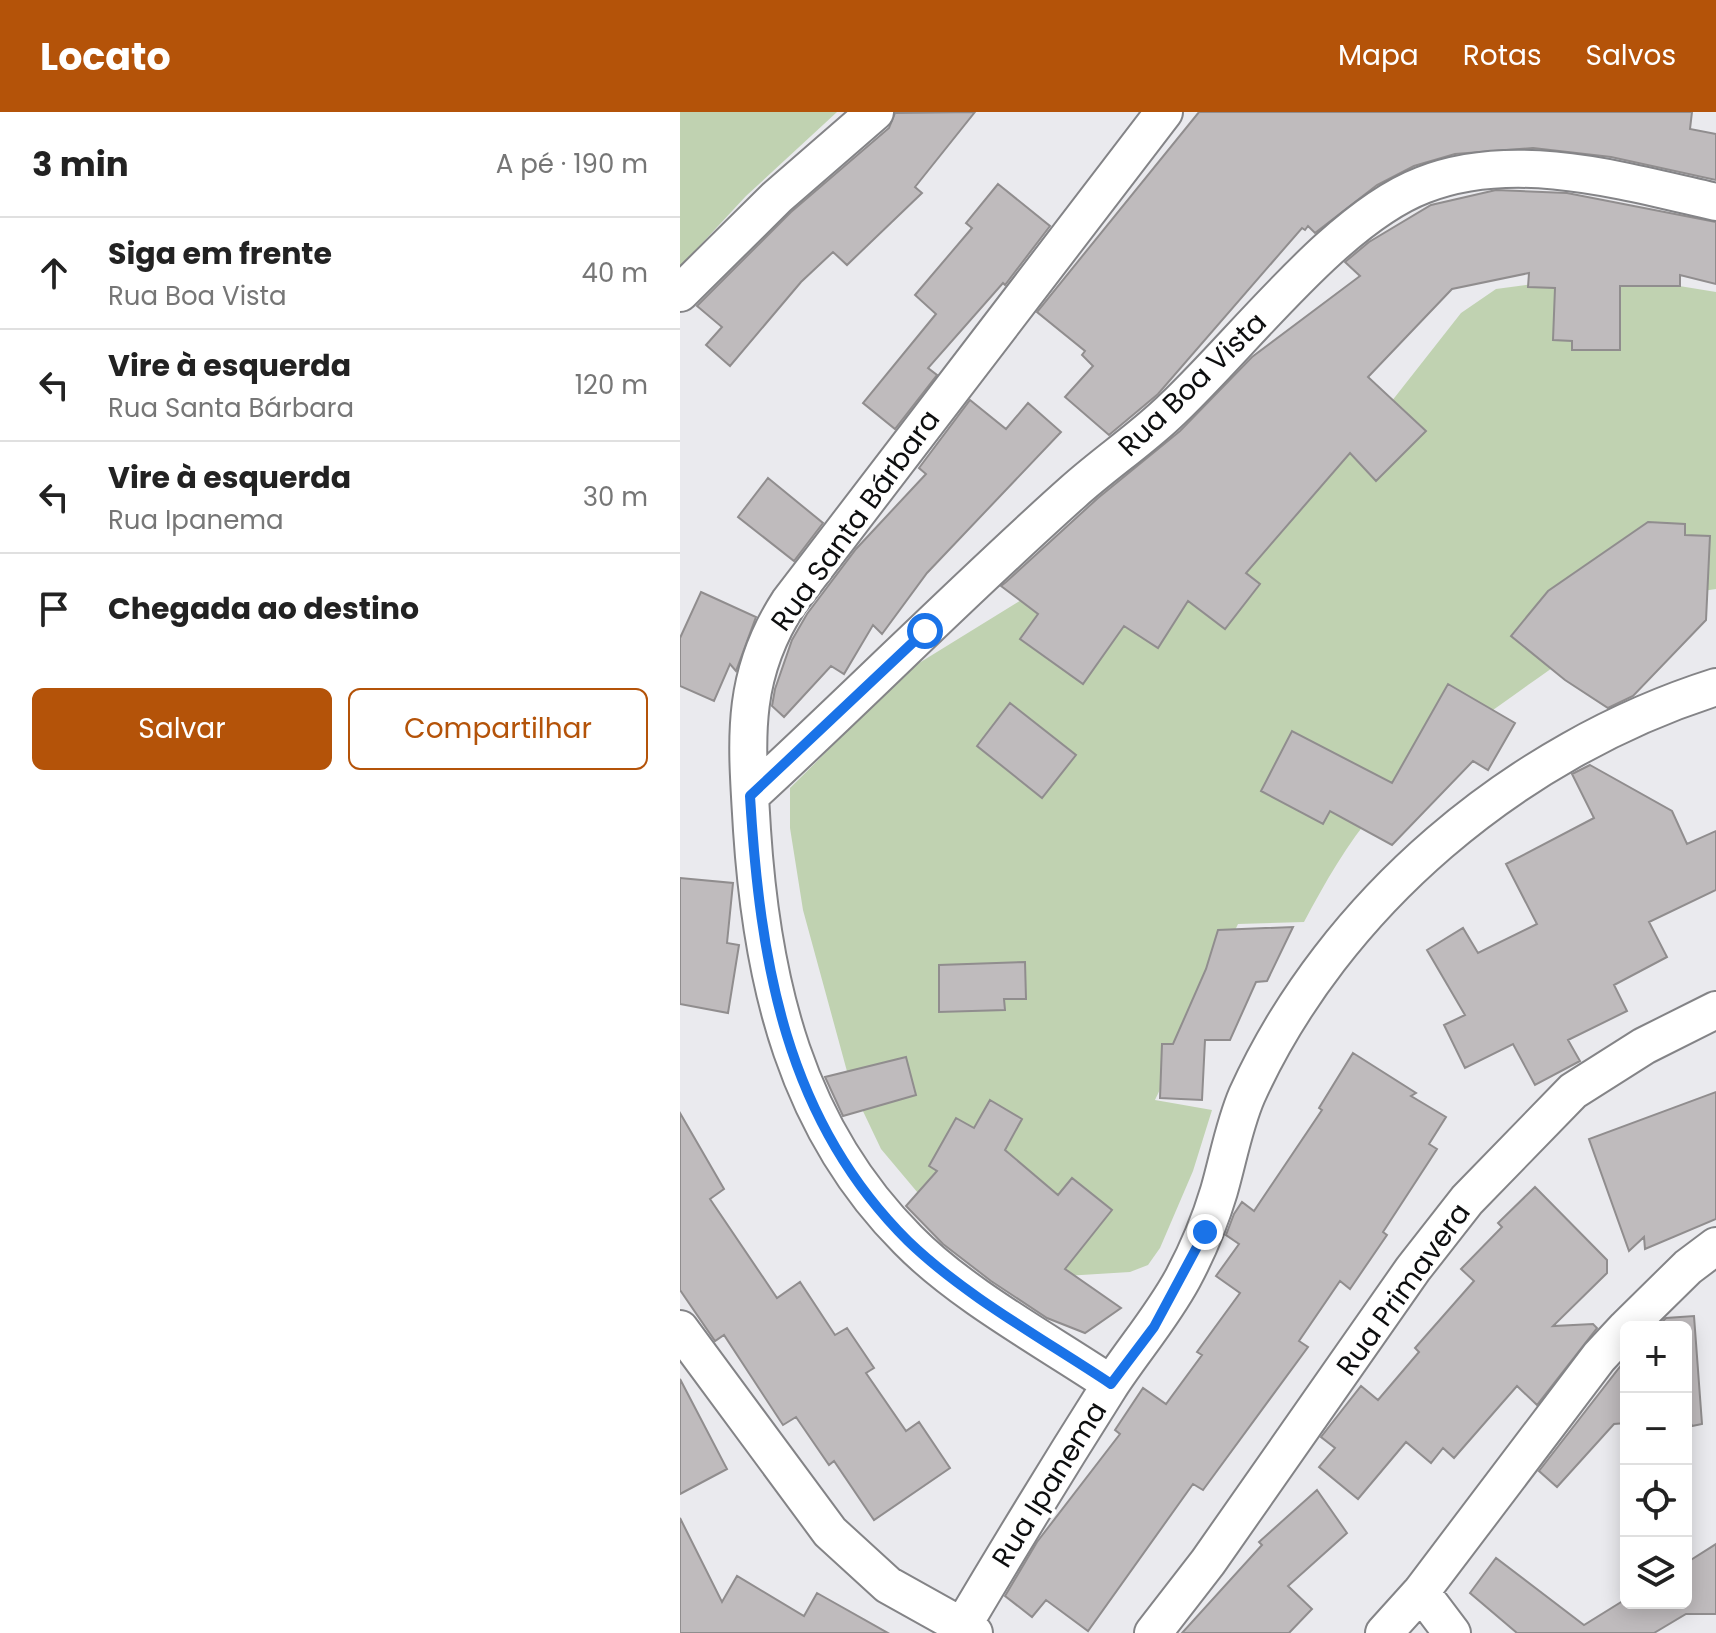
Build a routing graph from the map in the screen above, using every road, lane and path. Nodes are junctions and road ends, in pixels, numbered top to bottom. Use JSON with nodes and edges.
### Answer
{"nodes":[{"id":1,"x":875,"y":112,"type":"edge"},
{"id":2,"x":1164,"y":112,"type":"edge"},
{"id":3,"x":1716,"y":202,"type":"edge"},
{"id":4,"x":680,"y":293,"type":"edge"},
{"id":5,"x":1716,"y":687,"type":"edge"},
{"id":6,"x":750,"y":796,"type":"junction"},
{"id":7,"x":1716,"y":1010,"type":"edge"},
{"id":8,"x":1716,"y":1246,"type":"edge"},
{"id":9,"x":1633,"y":1321,"type":"edge"},
{"id":10,"x":680,"y":1329,"type":"edge"},
{"id":11,"x":1620,"y":1334,"type":"edge"},
{"id":12,"x":1111,"y":1384,"type":"junction"},
{"id":13,"x":1421,"y":1592,"type":"junction"},
{"id":14,"x":968,"y":1630,"type":"edge"},
{"id":15,"x":1153,"y":1633,"type":"edge"},
{"id":16,"x":1384,"y":1633,"type":"edge"},
{"id":17,"x":1452,"y":1633,"type":"edge"}],
"edges":[{"from":1,"to":4,"type":"street"},
{"from":2,"to":6,"type":"street","name":"Rua Santa Bárbara"},
{"from":3,"to":6,"type":"street","name":"Rua Boa Vista"},
{"from":5,"to":12,"type":"street","name":"Rua Ipanema"},
{"from":6,"to":12,"type":"street","name":"Rua Santa Bárbara"},
{"from":7,"to":15,"type":"street","name":"Rua Primavera"},
{"from":8,"to":9,"type":"street"},
{"from":10,"to":14,"type":"street"},
{"from":11,"to":13,"type":"street"},
{"from":12,"to":14,"type":"street","name":"Rua Ipanema"},
{"from":13,"to":16,"type":"street"},
{"from":13,"to":17,"type":"street"}]}
